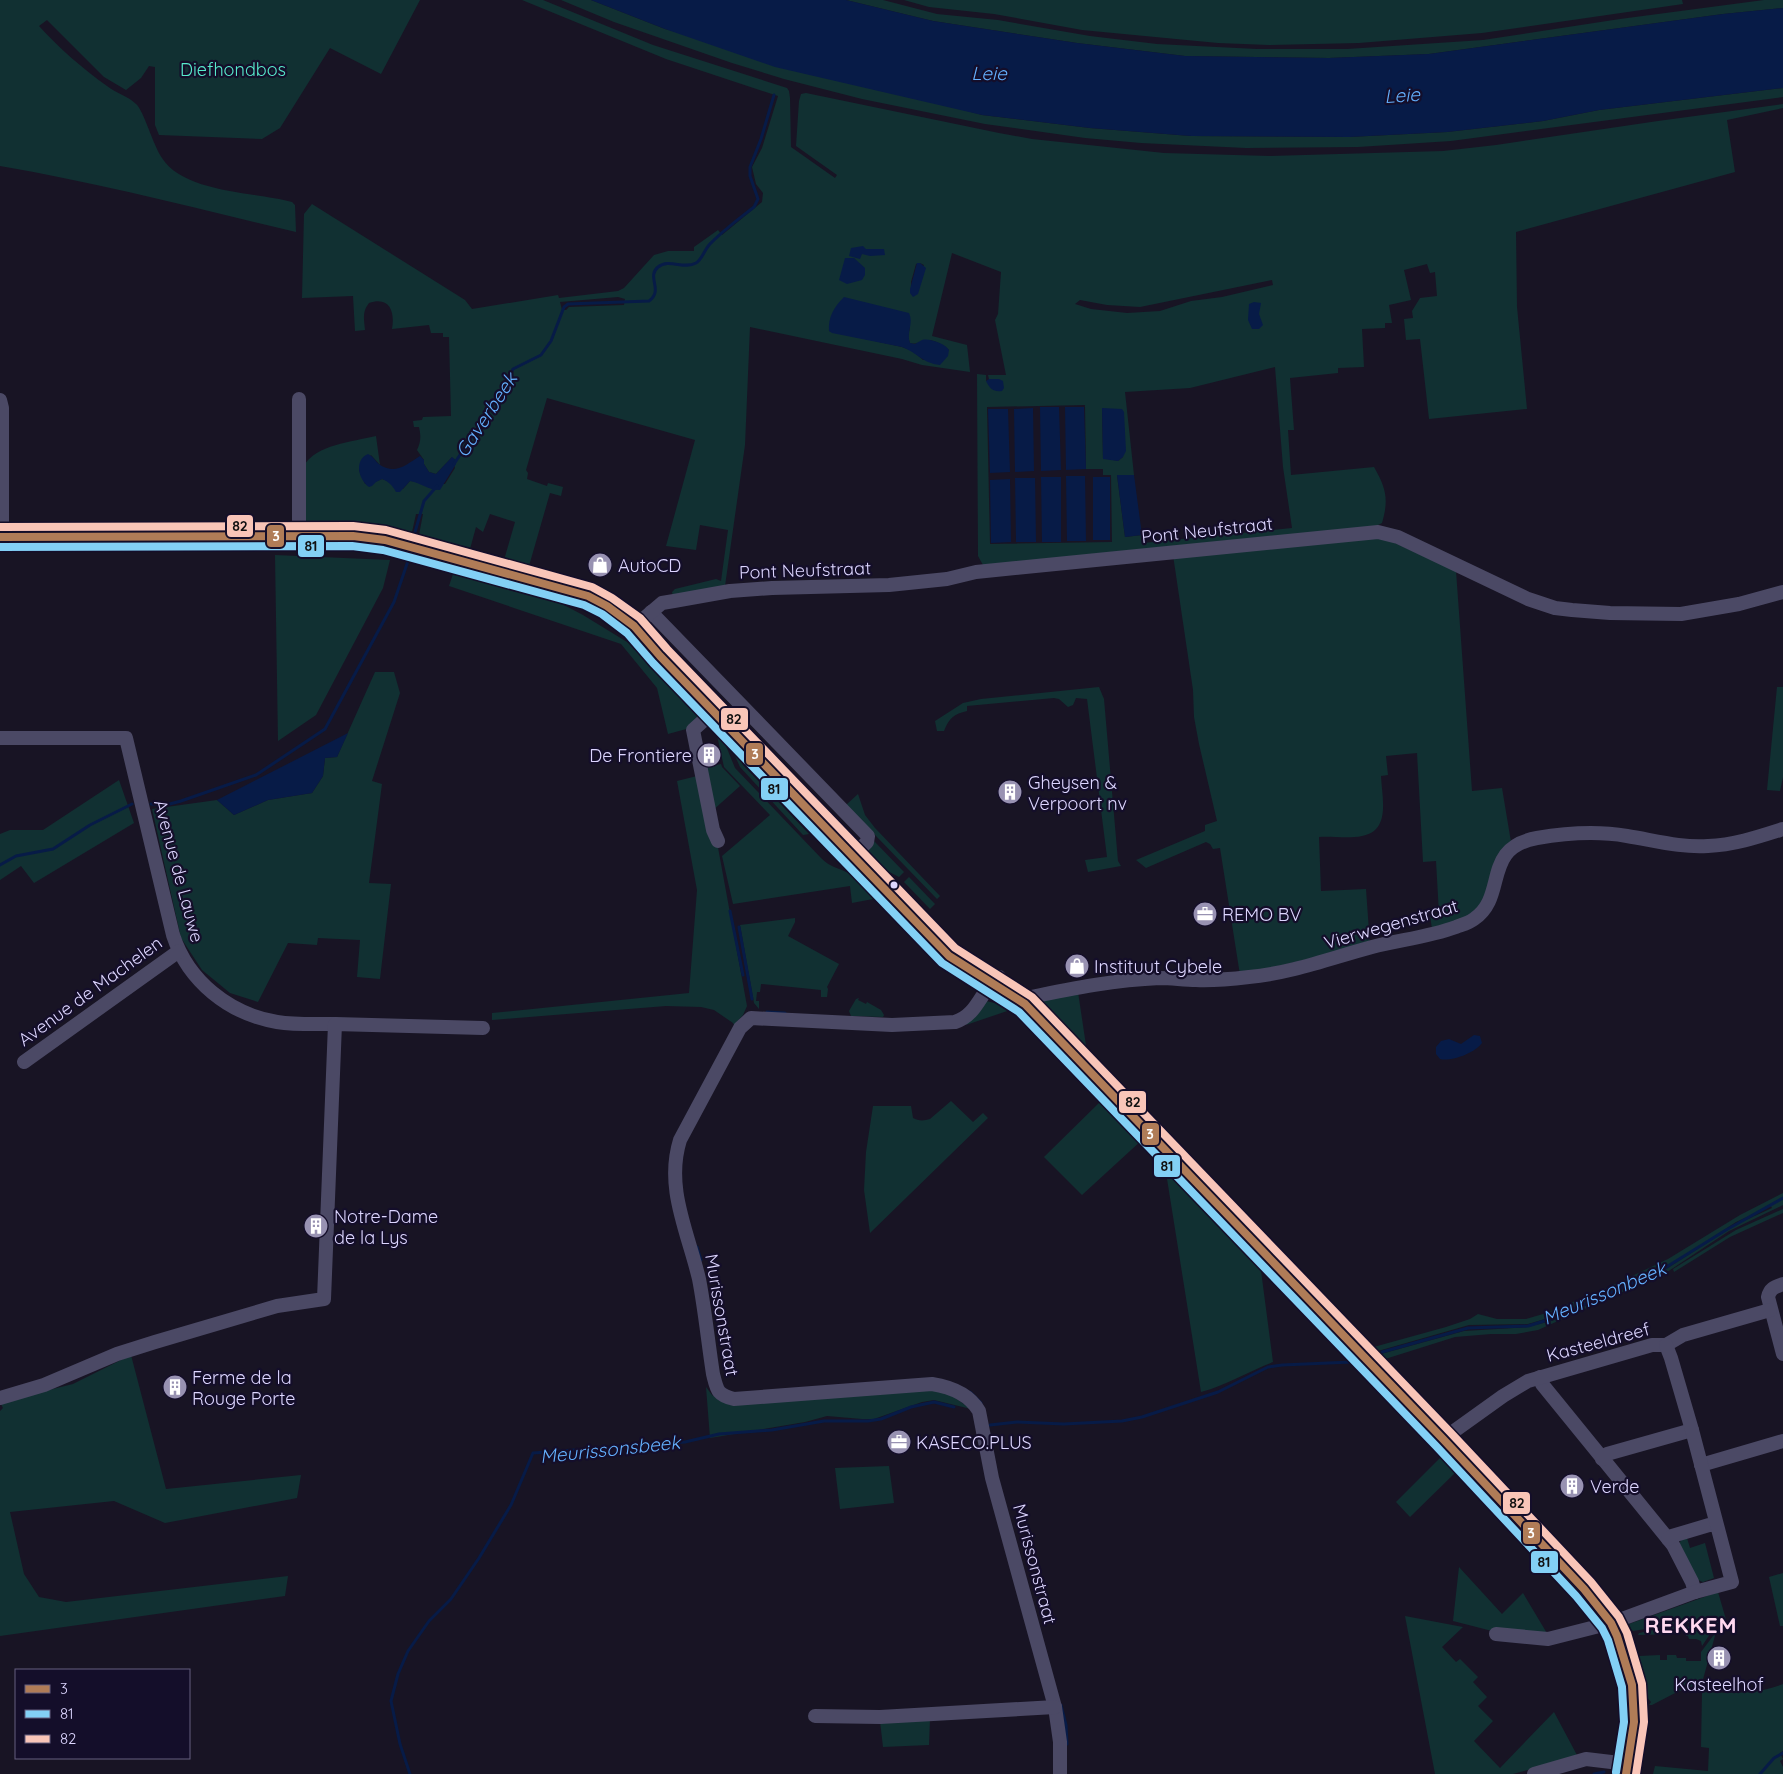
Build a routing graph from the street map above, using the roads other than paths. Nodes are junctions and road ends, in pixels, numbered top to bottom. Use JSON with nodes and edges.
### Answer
{"nodes":[{"id":1,"x":299,"y":399,"type":"dead end"},
{"id":2,"x":1,"y":404,"type":"edge"},
{"id":3,"x":299,"y":536,"type":"junction"},
{"id":4,"x":1,"y":538,"type":"edge"},
{"id":5,"x":1783,"y":592,"type":"edge"},
{"id":6,"x":651,"y":612,"type":"junction"},
{"id":7,"x":631,"y":629,"type":"junction"},
{"id":8,"x":713,"y":712,"type":"junction"},
{"id":9,"x":0,"y":738,"type":"edge"},
{"id":10,"x":1783,"y":830,"type":"edge"},
{"id":11,"x":718,"y":841,"type":"dead end"},
{"id":12,"x":852,"y":857,"type":"junction"},
{"id":13,"x":179,"y":951,"type":"junction"},
{"id":14,"x":995,"y":979,"type":"junction"},
{"id":15,"x":1025,"y":1004,"type":"junction"},
{"id":16,"x":335,"y":1024,"type":"junction"},
{"id":17,"x":483,"y":1028,"type":"dead end"},
{"id":18,"x":24,"y":1062,"type":"dead end"},
{"id":19,"x":1783,"y":1284,"type":"edge"},
{"id":20,"x":1770,"y":1310,"type":"junction"},
{"id":21,"x":1666,"y":1345,"type":"junction"},
{"id":22,"x":1783,"y":1354,"type":"edge"},
{"id":23,"x":1540,"y":1377,"type":"junction"},
{"id":24,"x":0,"y":1398,"type":"edge"},
{"id":25,"x":1692,"y":1430,"type":"junction"},
{"id":26,"x":1443,"y":1439,"type":"junction"},
{"id":27,"x":1783,"y":1441,"type":"edge"},
{"id":28,"x":1602,"y":1459,"type":"junction"},
{"id":29,"x":1701,"y":1465,"type":"junction"},
{"id":30,"x":1716,"y":1525,"type":"junction"},
{"id":31,"x":1668,"y":1539,"type":"junction"},
{"id":32,"x":1695,"y":1592,"type":"junction"},
{"id":33,"x":1613,"y":1623,"type":"junction"},
{"id":34,"x":1496,"y":1634,"type":"dead end"},
{"id":35,"x":1055,"y":1707,"type":"junction"},
{"id":36,"x":815,"y":1716,"type":"dead end"},
{"id":37,"x":1627,"y":1769,"type":"edge"},
{"id":38,"x":1060,"y":1774,"type":"edge"},
{"id":39,"x":1534,"y":1774,"type":"edge"}],
"edges":[{"from":1,"to":3,"type":"street"},
{"from":2,"to":4,"type":"street"},
{"from":3,"to":4,"type":"main road"},
{"from":3,"to":7,"type":"main road"},
{"from":5,"to":6,"type":"street","name":"Pont Neufstraat"},
{"from":6,"to":7,"type":"street","name":"Pont Neufstraat"},
{"from":6,"to":12,"type":"street"},
{"from":7,"to":8,"type":"main road"},
{"from":8,"to":11,"type":"street"},
{"from":8,"to":12,"type":"main road"},
{"from":9,"to":13,"type":"street","name":"Avenue de Lauwe"},
{"from":10,"to":15,"type":"street","name":"Vierwegenstraat"},
{"from":12,"to":14,"type":"main road"},
{"from":13,"to":16,"type":"street","name":"Avenue de Lauwe"},
{"from":13,"to":18,"type":"street","name":"Avenue de Machelen"},
{"from":14,"to":15,"type":"main road"},
{"from":14,"to":35,"type":"street","name":"Murissonstraat"},
{"from":15,"to":26,"type":"main road"},
{"from":16,"to":17,"type":"street","name":"Avenue de Lauwe"},
{"from":16,"to":24,"type":"street"},
{"from":19,"to":20,"type":"street"},
{"from":20,"to":21,"type":"street"},
{"from":20,"to":22,"type":"street"},
{"from":21,"to":23,"type":"street","name":"Kasteeldreef"},
{"from":21,"to":25,"type":"street"},
{"from":23,"to":26,"type":"street","name":"Kasteeldreef"},
{"from":23,"to":28,"type":"street","name":"Kasteeldreef"},
{"from":25,"to":28,"type":"street"},
{"from":25,"to":29,"type":"street"},
{"from":26,"to":33,"type":"main road"},
{"from":27,"to":29,"type":"street"},
{"from":28,"to":31,"type":"street","name":"Kasteeldreef"},
{"from":29,"to":30,"type":"street"},
{"from":30,"to":31,"type":"street"},
{"from":30,"to":32,"type":"street"},
{"from":31,"to":32,"type":"street","name":"Kasteeldreef"},
{"from":32,"to":33,"type":"street"},
{"from":33,"to":34,"type":"street"},
{"from":33,"to":37,"type":"main road"},
{"from":35,"to":36,"type":"street"},
{"from":35,"to":38,"type":"street","name":"Murissonstraat"},
{"from":37,"to":39,"type":"street"}]}
